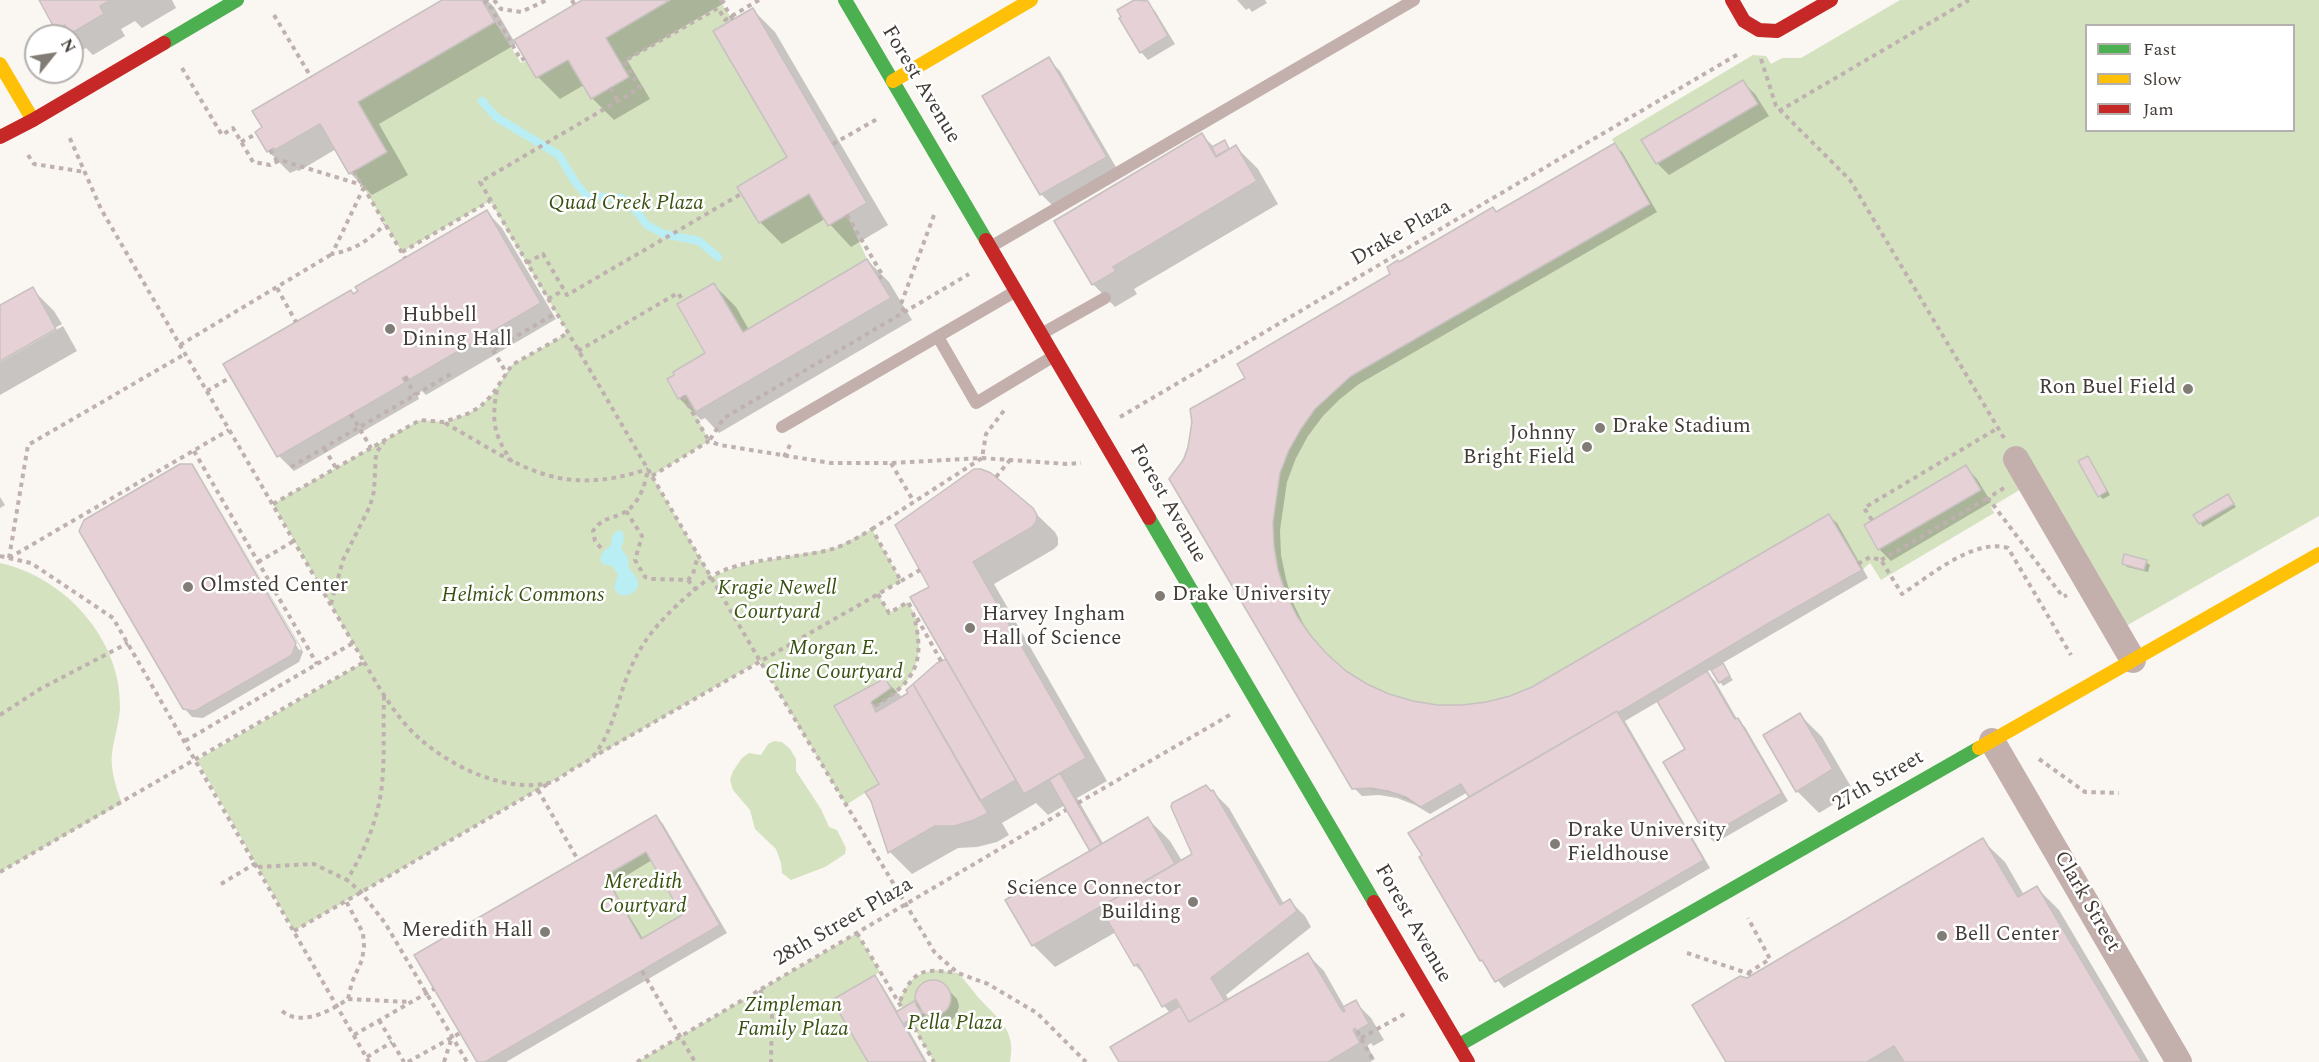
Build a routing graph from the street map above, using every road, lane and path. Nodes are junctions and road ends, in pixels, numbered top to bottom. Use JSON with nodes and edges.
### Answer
{"nodes":[{"id":1,"x":237,"y":0,"type":"edge"},
{"id":2,"x":494,"y":0,"type":"edge"},
{"id":3,"x":547,"y":0,"type":"edge"},
{"id":4,"x":721,"y":0,"type":"edge"},
{"id":5,"x":759,"y":0,"type":"edge"},
{"id":6,"x":845,"y":0,"type":"edge"},
{"id":7,"x":1031,"y":0,"type":"edge"},
{"id":8,"x":1414,"y":0,"type":"edge"},
{"id":9,"x":1732,"y":0,"type":"edge"},
{"id":10,"x":1831,"y":0,"type":"edge"},
{"id":11,"x":1969,"y":0,"type":"edge"},
{"id":12,"x":484,"y":3,"type":"dead end"},
{"id":13,"x":274,"y":15,"type":"dead end"},
{"id":14,"x":733,"y":20,"type":"dead end"},
{"id":15,"x":1746,"y":49,"type":"dead end"},
{"id":16,"x":1760,"y":53,"type":"dead end"},
{"id":17,"x":525,"y":58,"type":"dead end"},
{"id":18,"x":0,"y":64,"type":"edge"},
{"id":19,"x":182,"y":68,"type":"dead end"},
{"id":20,"x":311,"y":77,"type":"dead end"},
{"id":21,"x":893,"y":81,"type":"junction"},
{"id":22,"x":610,"y":88,"type":"dead end"},
{"id":23,"x":618,"y":101,"type":"junction"},
{"id":24,"x":1779,"y":111,"type":"junction"},
{"id":25,"x":879,"y":118,"type":"dead end"},
{"id":26,"x":33,"y":120,"type":"junction"},
{"id":27,"x":68,"y":134,"type":"dead end"},
{"id":28,"x":256,"y":134,"type":"dead end"},
{"id":29,"x":0,"y":137,"type":"edge"},
{"id":30,"x":241,"y":142,"type":"junction"},
{"id":31,"x":833,"y":144,"type":"dead end"},
{"id":32,"x":270,"y":150,"type":"dead end"},
{"id":33,"x":28,"y":155,"type":"dead end"},
{"id":34,"x":277,"y":161,"type":"junction"},
{"id":35,"x":354,"y":171,"type":"dead end"},
{"id":36,"x":85,"y":172,"type":"junction"},
{"id":37,"x":363,"y":186,"type":"junction"},
{"id":38,"x":741,"y":194,"type":"dead end"},
{"id":39,"x":490,"y":201,"type":"junction"},
{"id":40,"x":847,"y":215,"type":"dead end"},
{"id":41,"x":934,"y":215,"type":"dead end"},
{"id":42,"x":385,"y":224,"type":"junction"},
{"id":43,"x":991,"y":247,"type":"junction"},
{"id":44,"x":402,"y":252,"type":"junction"},
{"id":45,"x":332,"y":254,"type":"junction"},
{"id":46,"x":405,"y":258,"type":"dead end"},
{"id":47,"x":527,"y":263,"type":"junction"},
{"id":48,"x":969,"y":274,"type":"dead end"},
{"id":49,"x":879,"y":278,"type":"dead end"},
{"id":50,"x":277,"y":288,"type":"junction"},
{"id":51,"x":564,"y":290,"type":"junction"},
{"id":52,"x":1017,"y":291,"type":"junction"},
{"id":53,"x":1105,"y":298,"type":"dead end"},
{"id":54,"x":548,"y":299,"type":"junction"},
{"id":55,"x":683,"y":301,"type":"dead end"},
{"id":56,"x":904,"y":312,"type":"junction"},
{"id":57,"x":556,"y":313,"type":"junction"},
{"id":58,"x":296,"y":322,"type":"dead end"},
{"id":59,"x":568,"y":333,"type":"junction"},
{"id":60,"x":1042,"y":333,"type":"junction"},
{"id":61,"x":484,"y":336,"type":"dead end"},
{"id":62,"x":938,"y":337,"type":"junction"},
{"id":63,"x":180,"y":345,"type":"junction"},
{"id":64,"x":493,"y":350,"type":"junction"},
{"id":65,"x":578,"y":351,"type":"junction"},
{"id":66,"x":185,"y":354,"type":"junction"},
{"id":67,"x":1055,"y":355,"type":"junction"},
{"id":68,"x":452,"y":374,"type":"dead end"},
{"id":69,"x":507,"y":374,"type":"junction"},
{"id":70,"x":231,"y":377,"type":"dead end"},
{"id":71,"x":405,"y":377,"type":"dead end"},
{"id":72,"x":498,"y":387,"type":"junction"},
{"id":73,"x":207,"y":391,"type":"junction"},
{"id":74,"x":415,"y":395,"type":"junction"},
{"id":75,"x":683,"y":396,"type":"dead end"},
{"id":76,"x":1009,"y":404,"type":"dead end"},
{"id":77,"x":351,"y":414,"type":"dead end"},
{"id":78,"x":444,"y":422,"type":"junction"},
{"id":79,"x":359,"y":428,"type":"junction"},
{"id":80,"x":782,"y":428,"type":"dead end"},
{"id":81,"x":1998,"y":428,"type":"junction"},
{"id":82,"x":229,"y":430,"type":"junction"},
{"id":83,"x":1099,"y":430,"type":"junction"},
{"id":84,"x":386,"y":439,"type":"junction"},
{"id":85,"x":709,"y":441,"type":"junction"},
{"id":86,"x":324,"y":448,"type":"junction"},
{"id":87,"x":371,"y":448,"type":"junction"},
{"id":88,"x":194,"y":451,"type":"junction"},
{"id":89,"x":982,"y":458,"type":"junction"},
{"id":90,"x":2016,"y":459,"type":"joint"},
{"id":91,"x":1011,"y":460,"type":"junction"},
{"id":92,"x":512,"y":462,"type":"junction"},
{"id":93,"x":891,"y":463,"type":"junction"},
{"id":94,"x":1081,"y":463,"type":"dead end"},
{"id":95,"x":291,"y":467,"type":"dead end"},
{"id":96,"x":336,"y":468,"type":"junction"},
{"id":97,"x":648,"y":470,"type":"junction"},
{"id":98,"x":652,"y":476,"type":"junction"},
{"id":99,"x":996,"y":477,"type":"dead end"},
{"id":100,"x":1992,"y":495,"type":"dead end"},
{"id":101,"x":1988,"y":498,"type":"junction"},
{"id":102,"x":914,"y":502,"type":"junction"},
{"id":103,"x":273,"y":504,"type":"junction"},
{"id":104,"x":626,"y":511,"type":"junction"},
{"id":105,"x":1872,"y":520,"type":"dead end"},
{"id":106,"x":872,"y":529,"type":"junction"},
{"id":107,"x":294,"y":541,"type":"junction"},
{"id":108,"x":601,"y":548,"type":"dead end"},
{"id":109,"x":698,"y":554,"type":"junction"},
{"id":110,"x":2319,"y":554,"type":"edge"},
{"id":111,"x":0,"y":556,"type":"edge"},
{"id":112,"x":9,"y":558,"type":"junction"},
{"id":113,"x":1881,"y":560,"type":"junction"},
{"id":114,"x":258,"y":562,"type":"junction"},
{"id":115,"x":1858,"y":564,"type":"dead end"},
{"id":116,"x":920,"y":570,"type":"dead end"},
{"id":117,"x":711,"y":577,"type":"junction"},
{"id":118,"x":688,"y":580,"type":"junction"},
{"id":119,"x":901,"y":581,"type":"junction"},
{"id":120,"x":2088,"y":582,"type":"junction"},
{"id":121,"x":696,"y":590,"type":"junction"},
{"id":122,"x":878,"y":594,"type":"junction"},
{"id":123,"x":330,"y":604,"type":"junction"},
{"id":124,"x":912,"y":609,"type":"junction"},
{"id":125,"x":128,"y":643,"type":"junction"},
{"id":126,"x":353,"y":643,"type":"junction"},
{"id":127,"x":2071,"y":655,"type":"dead end"},
{"id":128,"x":2133,"y":660,"type":"junction"},
{"id":129,"x":760,"y":661,"type":"junction"},
{"id":130,"x":941,"y":661,"type":"dead end"},
{"id":131,"x":364,"y":662,"type":"junction"},
{"id":132,"x":317,"y":664,"type":"junction"},
{"id":133,"x":384,"y":695,"type":"junction"},
{"id":134,"x":1256,"y":699,"type":"junction"},
{"id":135,"x":875,"y":706,"type":"dead end"},
{"id":136,"x":0,"y":715,"type":"edge"},
{"id":137,"x":185,"y":741,"type":"junction"},
{"id":138,"x":1992,"y":741,"type":"junction"},
{"id":139,"x":593,"y":757,"type":"junction"},
{"id":140,"x":2039,"y":759,"type":"dead end"},
{"id":141,"x":197,"y":760,"type":"junction"},
{"id":142,"x":552,"y":782,"type":"junction"},
{"id":143,"x":538,"y":790,"type":"junction"},
{"id":144,"x":2119,"y":793,"type":"dead end"},
{"id":145,"x":1078,"y":803,"type":"dead end"},
{"id":146,"x":1066,"y":810,"type":"dead end"},
{"id":147,"x":578,"y":860,"type":"dead end"},
{"id":148,"x":257,"y":865,"type":"junction"},
{"id":149,"x":0,"y":872,"type":"edge"},
{"id":150,"x":347,"y":880,"type":"junction"},
{"id":151,"x":221,"y":885,"type":"dead end"},
{"id":152,"x":361,"y":892,"type":"junction"},
{"id":153,"x":346,"y":901,"type":"junction"},
{"id":154,"x":905,"y":904,"type":"junction"},
{"id":155,"x":1748,"y":918,"type":"dead end"},
{"id":156,"x":294,"y":931,"type":"junction"},
{"id":157,"x":857,"y":933,"type":"junction"},
{"id":158,"x":1687,"y":953,"type":"dead end"},
{"id":159,"x":642,"y":971,"type":"dead end"},
{"id":160,"x":958,"y":973,"type":"junction"},
{"id":161,"x":1748,"y":973,"type":"junction"},
{"id":162,"x":1753,"y":975,"type":"dead end"},
{"id":163,"x":434,"y":989,"type":"dead end"},
{"id":164,"x":760,"y":990,"type":"junction"},
{"id":165,"x":427,"y":993,"type":"junction"},
{"id":166,"x":348,"y":999,"type":"junction"},
{"id":167,"x":410,"y":1002,"type":"junction"},
{"id":168,"x":899,"y":1002,"type":"junction"},
{"id":169,"x":337,"y":1006,"type":"junction"},
{"id":170,"x":902,"y":1008,"type":"dead end"},
{"id":171,"x":282,"y":1011,"type":"dead end"},
{"id":172,"x":1408,"y":1011,"type":"dead end"},
{"id":173,"x":379,"y":1020,"type":"junction"},
{"id":174,"x":910,"y":1020,"type":"dead end"},
{"id":175,"x":1357,"y":1031,"type":"dead end"},
{"id":176,"x":460,"y":1033,"type":"dead end"},
{"id":177,"x":354,"y":1035,"type":"junction"},
{"id":178,"x":452,"y":1037,"type":"junction"},
{"id":179,"x":679,"y":1037,"type":"junction"},
{"id":180,"x":1361,"y":1038,"type":"junction"},
{"id":181,"x":392,"y":1042,"type":"junction"},
{"id":182,"x":1459,"y":1045,"type":"junction"},
{"id":183,"x":368,"y":1060,"type":"edge"},
{"id":184,"x":406,"y":1062,"type":"edge"},
{"id":185,"x":444,"y":1062,"type":"edge"},
{"id":186,"x":467,"y":1062,"type":"edge"},
{"id":187,"x":637,"y":1062,"type":"edge"},
{"id":188,"x":695,"y":1062,"type":"edge"},
{"id":189,"x":771,"y":1062,"type":"edge"},
{"id":190,"x":934,"y":1062,"type":"edge"},
{"id":191,"x":1086,"y":1062,"type":"edge"},
{"id":192,"x":1374,"y":1062,"type":"edge"},
{"id":193,"x":1468,"y":1062,"type":"edge"},
{"id":194,"x":2180,"y":1062,"type":"edge"}],
"edges":[{"from":1,"to":26,"type":"main road"},
{"from":2,"to":3,"type":"path"},
{"from":4,"to":14,"type":"path","bridge":true},
{"from":5,"to":23,"type":"path"},
{"from":6,"to":21,"type":"main road","name":"Forest Avenue"},
{"from":7,"to":21,"type":"main road"},
{"from":8,"to":43,"type":"lane"},
{"from":9,"to":10,"type":"main road"},
{"from":11,"to":24,"type":"path"},
{"from":12,"to":17,"type":"path"},
{"from":13,"to":20,"type":"path"},
{"from":15,"to":83,"type":"path","name":"Drake Plaza"},
{"from":16,"to":24,"type":"path"},
{"from":18,"to":26,"type":"main road"},
{"from":19,"to":30,"type":"path"},
{"from":21,"to":43,"type":"main road","name":"Forest Avenue"},
{"from":22,"to":23,"type":"path"},
{"from":23,"to":39,"type":"path"},
{"from":24,"to":81,"type":"path"},
{"from":25,"to":31,"type":"path"},
{"from":26,"to":29,"type":"main road"},
{"from":27,"to":36,"type":"path"},
{"from":28,"to":30,"type":"path"},
{"from":30,"to":34,"type":"path"},
{"from":32,"to":34,"type":"path"},
{"from":33,"to":36,"type":"path"},
{"from":34,"to":37,"type":"path"},
{"from":35,"to":37,"type":"path"},
{"from":36,"to":63,"type":"path"},
{"from":37,"to":42,"type":"path"},
{"from":37,"to":45,"type":"path"},
{"from":38,"to":51,"type":"path"},
{"from":39,"to":44,"type":"path"},
{"from":39,"to":47,"type":"path"},
{"from":40,"to":49,"type":"path"},
{"from":41,"to":56,"type":"path"},
{"from":42,"to":44,"type":"path"},
{"from":42,"to":45,"type":"path"},
{"from":43,"to":52,"type":"main road","name":"Forest Avenue"},
{"from":44,"to":46,"type":"path"},
{"from":45,"to":50,"type":"path"},
{"from":47,"to":51,"type":"path"},
{"from":47,"to":54,"type":"path"},
{"from":48,"to":56,"type":"path"},
{"from":50,"to":58,"type":"path"},
{"from":50,"to":63,"type":"path"},
{"from":51,"to":54,"type":"path"},
{"from":52,"to":60,"type":"main road","name":"Forest Avenue"},
{"from":52,"to":62,"type":"lane"},
{"from":53,"to":60,"type":"lane"},
{"from":54,"to":57,"type":"path"},
{"from":55,"to":65,"type":"path"},
{"from":56,"to":85,"type":"path"},
{"from":57,"to":59,"type":"path"},
{"from":57,"to":64,"type":"path"},
{"from":59,"to":65,"type":"path"},
{"from":59,"to":69,"type":"path"},
{"from":60,"to":67,"type":"main road","name":"Forest Avenue"},
{"from":61,"to":64,"type":"path"},
{"from":62,"to":67,"type":"lane"},
{"from":62,"to":80,"type":"lane"},
{"from":63,"to":66,"type":"path"},
{"from":64,"to":69,"type":"path"},
{"from":65,"to":97,"type":"path"},
{"from":66,"to":73,"type":"path"},
{"from":66,"to":112,"type":"path"},
{"from":67,"to":83,"type":"main road","name":"Forest Avenue"},
{"from":68,"to":74,"type":"path"},
{"from":69,"to":72,"type":"path"},
{"from":70,"to":73,"type":"path"},
{"from":71,"to":74,"type":"path"},
{"from":72,"to":78,"type":"path"},
{"from":72,"to":92,"type":"path"},
{"from":73,"to":82,"type":"path"},
{"from":74,"to":79,"type":"path"},
{"from":75,"to":85,"type":"path"},
{"from":76,"to":89,"type":"path"},
{"from":77,"to":79,"type":"path"},
{"from":78,"to":84,"type":"path"},
{"from":78,"to":92,"type":"path"},
{"from":79,"to":86,"type":"path"},
{"from":79,"to":87,"type":"path"},
{"from":81,"to":90,"type":"path"},
{"from":81,"to":105,"type":"path"},
{"from":82,"to":88,"type":"path"},
{"from":82,"to":103,"type":"path"},
{"from":83,"to":134,"type":"main road","name":"Forest Avenue"},
{"from":84,"to":87,"type":"path"},
{"from":84,"to":123,"type":"path"},
{"from":85,"to":93,"type":"path"},
{"from":85,"to":98,"type":"path"},
{"from":86,"to":95,"type":"path"},
{"from":86,"to":96,"type":"path"},
{"from":87,"to":96,"type":"path"},
{"from":88,"to":112,"type":"path"},
{"from":88,"to":114,"type":"path"},
{"from":89,"to":91,"type":"path"},
{"from":89,"to":93,"type":"path"},
{"from":89,"to":102,"type":"path"},
{"from":90,"to":120,"type":"street"},
{"from":91,"to":94,"type":"path"},
{"from":91,"to":99,"type":"path"},
{"from":92,"to":97,"type":"path"},
{"from":93,"to":102,"type":"path"},
{"from":96,"to":103,"type":"path"},
{"from":97,"to":98,"type":"path"},
{"from":97,"to":104,"type":"path"},
{"from":98,"to":109,"type":"path"},
{"from":100,"to":101,"type":"path"},
{"from":101,"to":113,"type":"path"},
{"from":101,"to":120,"type":"path"},
{"from":102,"to":106,"type":"path"},
{"from":103,"to":107,"type":"path"},
{"from":104,"to":108,"type":"path"},
{"from":104,"to":118,"type":"path"},
{"from":106,"to":117,"type":"path"},
{"from":106,"to":119,"type":"path"},
{"from":107,"to":114,"type":"path"},
{"from":107,"to":123,"type":"path"},
{"from":109,"to":117,"type":"path"},
{"from":109,"to":118,"type":"path"},
{"from":110,"to":128,"type":"main road","name":"27th Street"},
{"from":111,"to":112,"type":"path"},
{"from":112,"to":125,"type":"path"},
{"from":113,"to":115,"type":"path"},
{"from":113,"to":127,"type":"path"},
{"from":114,"to":132,"type":"path"},
{"from":116,"to":119,"type":"path"},
{"from":117,"to":121,"type":"path"},
{"from":117,"to":129,"type":"path"},
{"from":118,"to":121,"type":"path"},
{"from":119,"to":122,"type":"path"},
{"from":120,"to":128,"type":"street"},
{"from":121,"to":139,"type":"path"},
{"from":122,"to":124,"type":"path"},
{"from":122,"to":129,"type":"path"},
{"from":123,"to":126,"type":"path"},
{"from":124,"to":130,"type":"path"},
{"from":124,"to":135,"type":"path"},
{"from":125,"to":136,"type":"path"},
{"from":125,"to":137,"type":"path"},
{"from":126,"to":131,"type":"path"},
{"from":126,"to":132,"type":"path"},
{"from":128,"to":138,"type":"main road","name":"27th Street"},
{"from":129,"to":139,"type":"path"},
{"from":129,"to":154,"type":"path"},
{"from":131,"to":133,"type":"path"},
{"from":131,"to":141,"type":"path"},
{"from":132,"to":137,"type":"path"},
{"from":133,"to":142,"type":"path"},
{"from":133,"to":150,"type":"path"},
{"from":134,"to":145,"type":"path"},
{"from":134,"to":182,"type":"main road","name":"Forest Avenue"},
{"from":137,"to":141,"type":"path"},
{"from":138,"to":182,"type":"main road","name":"27th Street"},
{"from":138,"to":194,"type":"street","name":"Clark Street"},
{"from":139,"to":142,"type":"path"},
{"from":140,"to":144,"type":"path"},
{"from":141,"to":148,"type":"path"},
{"from":141,"to":149,"type":"path"},
{"from":142,"to":143,"type":"path"},
{"from":143,"to":147,"type":"path"},
{"from":143,"to":152,"type":"path"},
{"from":146,"to":154,"type":"path","name":"28th Street Plaza"},
{"from":148,"to":150,"type":"path"},
{"from":148,"to":151,"type":"path"},
{"from":148,"to":156,"type":"path"},
{"from":150,"to":152,"type":"path"},
{"from":152,"to":153,"type":"path"},
{"from":152,"to":165,"type":"path"},
{"from":153,"to":156,"type":"path"},
{"from":153,"to":166,"type":"path"},
{"from":154,"to":157,"type":"path","name":"28th Street Plaza"},
{"from":154,"to":160,"type":"path"},
{"from":155,"to":161,"type":"path"},
{"from":156,"to":169,"type":"path"},
{"from":157,"to":164,"type":"path","name":"28th Street Plaza"},
{"from":157,"to":168,"type":"path"},
{"from":158,"to":161,"type":"path"},
{"from":159,"to":179,"type":"path"},
{"from":160,"to":168,"type":"path"},
{"from":160,"to":191,"type":"path"},
{"from":161,"to":162,"type":"path"},
{"from":163,"to":165,"type":"path"},
{"from":164,"to":179,"type":"path","name":"28th Street Plaza"},
{"from":164,"to":189,"type":"path"},
{"from":165,"to":167,"type":"path"},
{"from":165,"to":178,"type":"path"},
{"from":166,"to":167,"type":"path"},
{"from":166,"to":169,"type":"path"},
{"from":167,"to":173,"type":"path"},
{"from":168,"to":170,"type":"path"},
{"from":169,"to":171,"type":"path"},
{"from":169,"to":177,"type":"path"},
{"from":172,"to":180,"type":"path"},
{"from":173,"to":177,"type":"path"},
{"from":173,"to":181,"type":"path"},
{"from":174,"to":190,"type":"path"},
{"from":175,"to":180,"type":"path"},
{"from":176,"to":178,"type":"path"},
{"from":177,"to":183,"type":"path"},
{"from":178,"to":184,"type":"path"},
{"from":178,"to":185,"type":"path"},
{"from":178,"to":186,"type":"path"},
{"from":179,"to":187,"type":"path","name":"28th Street Plaza"},
{"from":179,"to":188,"type":"path"},
{"from":180,"to":192,"type":"path"},
{"from":181,"to":183,"type":"path"},
{"from":181,"to":184,"type":"path"},
{"from":182,"to":193,"type":"main road","name":"Forest Avenue"}]}
